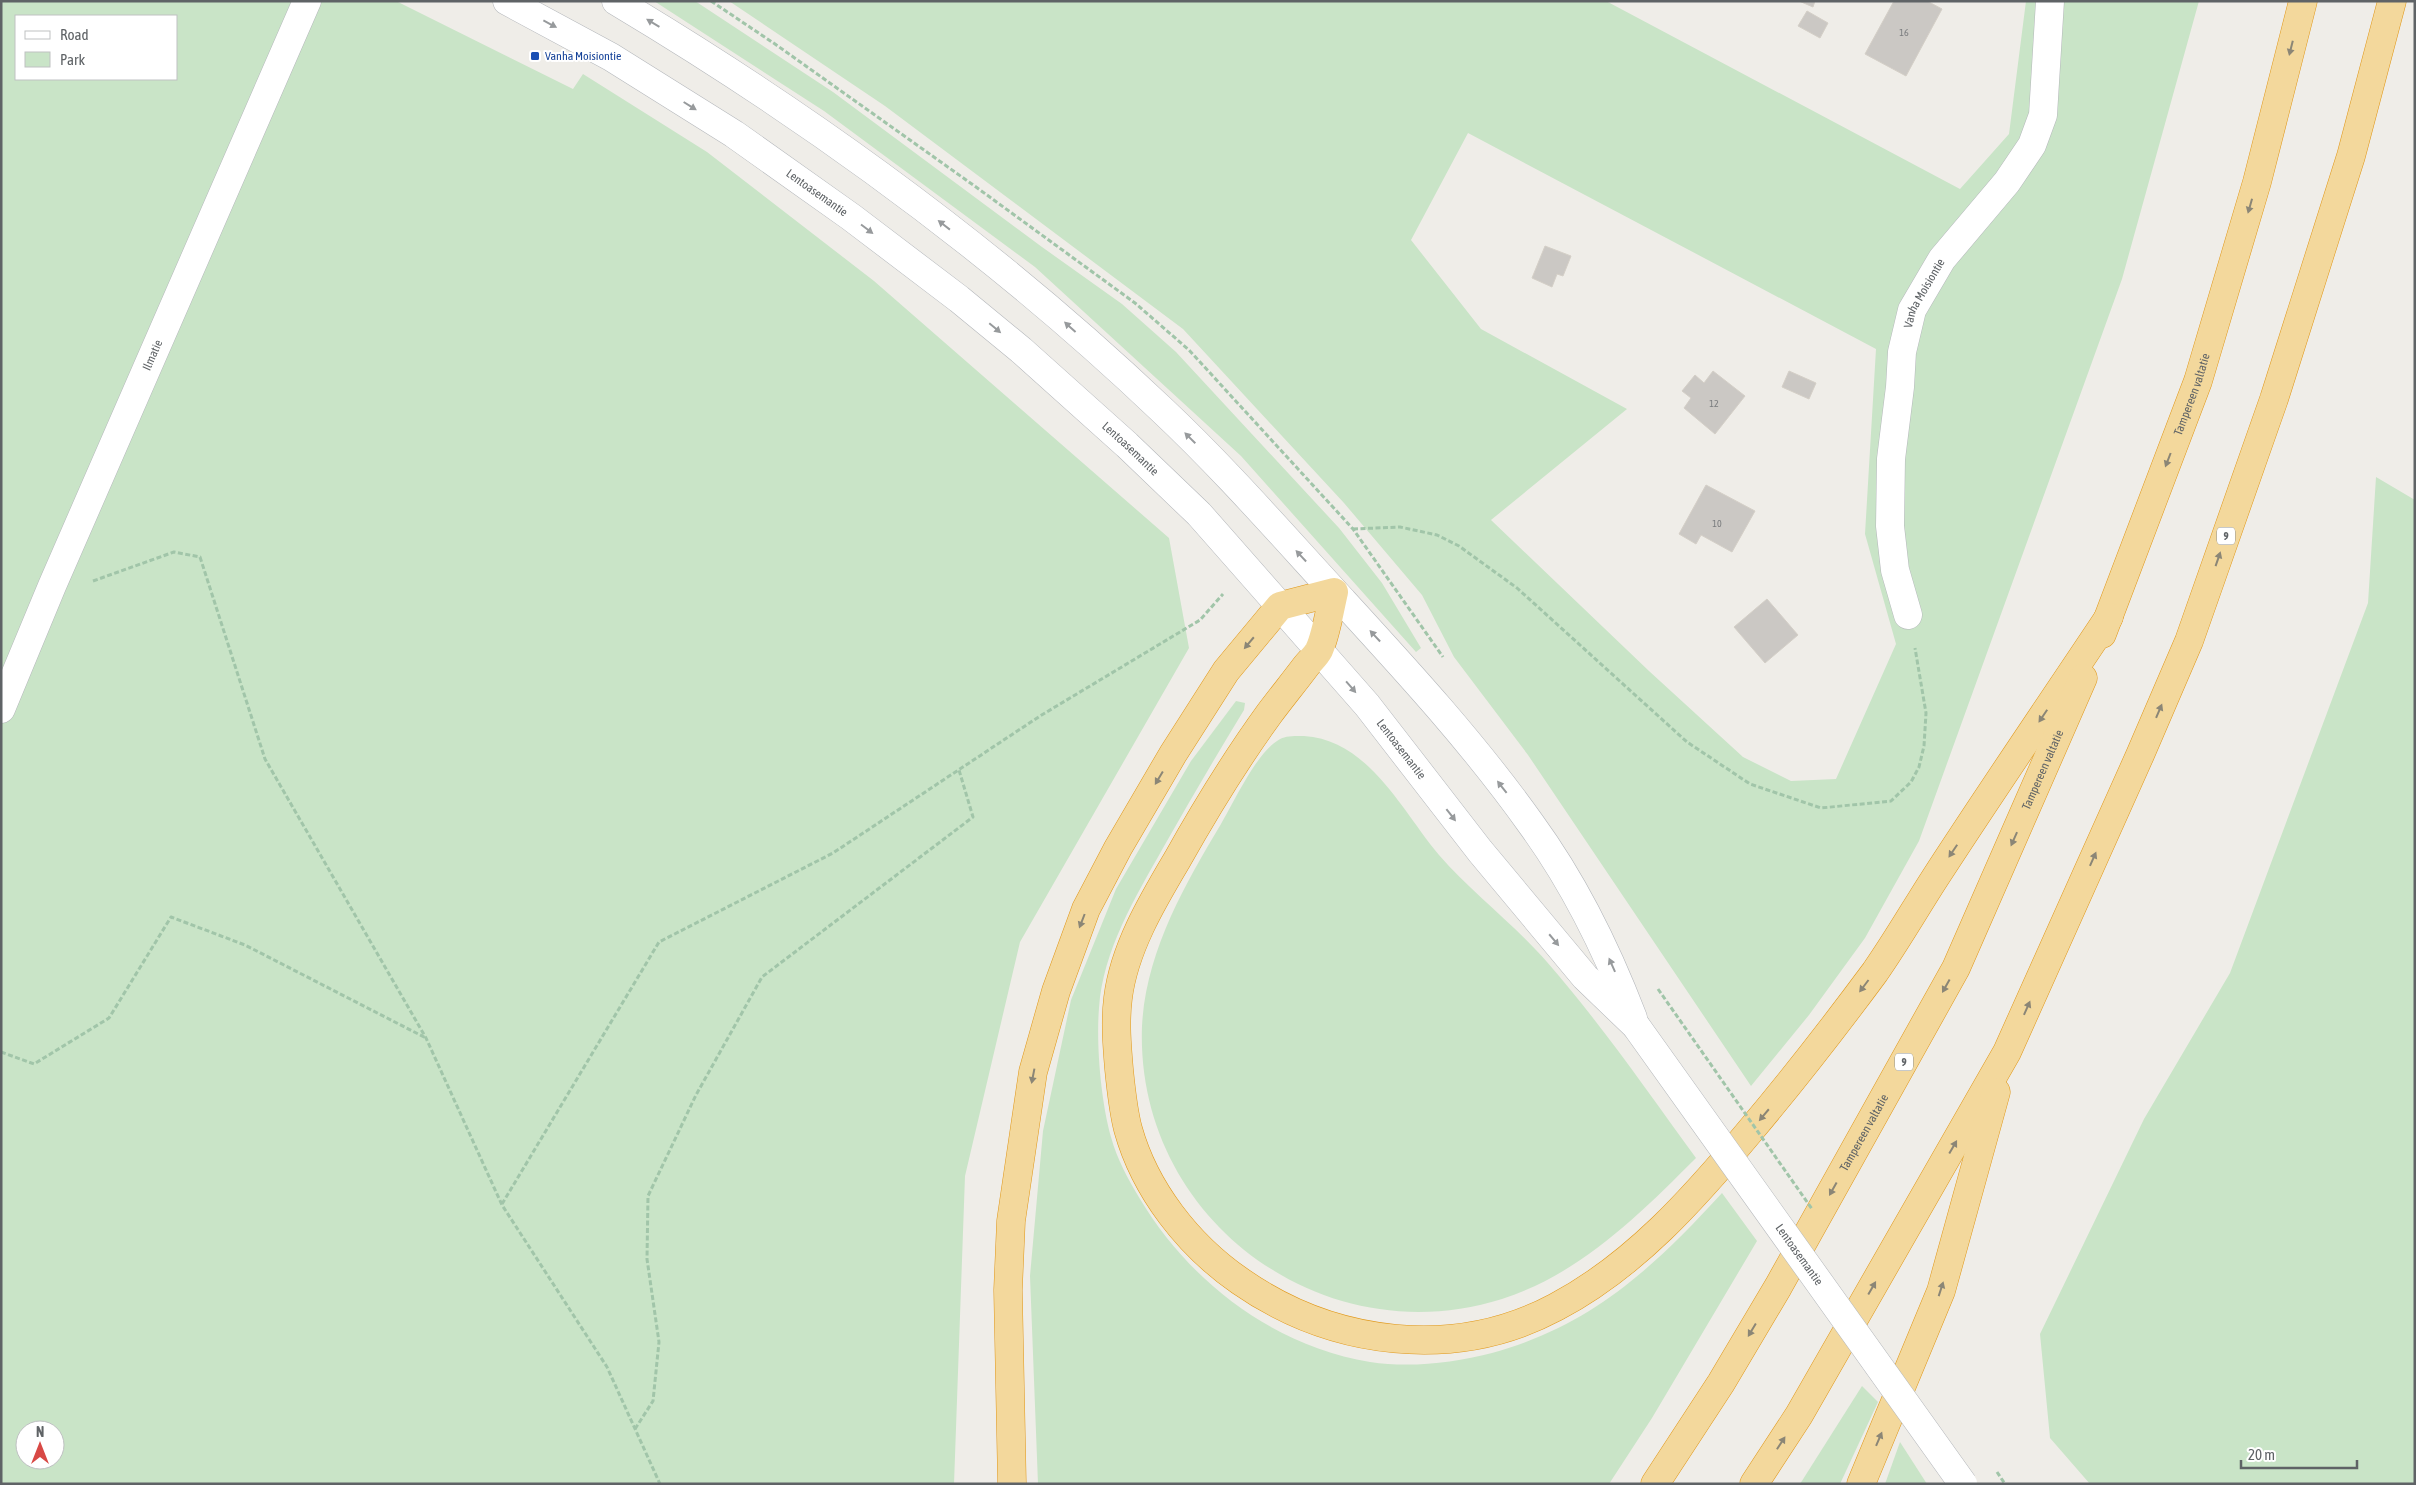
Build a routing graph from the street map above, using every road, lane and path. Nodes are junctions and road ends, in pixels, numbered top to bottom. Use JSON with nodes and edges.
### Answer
{"nodes":[{"id":1,"x":307,"y":1,"type":"edge"},
{"id":2,"x":507,"y":1,"type":"edge"},
{"id":3,"x":616,"y":1,"type":"edge"},
{"id":4,"x":2050,"y":1,"type":"edge"},
{"id":5,"x":2303,"y":1,"type":"edge"},
{"id":6,"x":2392,"y":1,"type":"edge"},
{"id":7,"x":1353,"y":529,"type":"dead end"},
{"id":8,"x":1247,"y":568,"type":"junction"},
{"id":9,"x":89,"y":582,"type":"dead end"},
{"id":10,"x":1334,"y":592,"type":"junction"},
{"id":11,"x":1280,"y":606,"type":"junction"},
{"id":12,"x":1908,"y":616,"type":"joint"},
{"id":13,"x":2109,"y":617,"type":"junction"},
{"id":14,"x":1319,"y":650,"type":"junction"},
{"id":15,"x":1,"y":709,"type":"edge"},
{"id":16,"x":959,"y":770,"type":"junction"},
{"id":17,"x":1636,"y":1026,"type":"junction"},
{"id":18,"x":426,"y":1038,"type":"junction"},
{"id":19,"x":1,"y":1052,"type":"edge"},
{"id":20,"x":2007,"y":1052,"type":"junction"},
{"id":21,"x":502,"y":1205,"type":"junction"},
{"id":22,"x":635,"y":1429,"type":"junction"},
{"id":23,"x":660,"y":1484,"type":"edge"},
{"id":24,"x":1012,"y":1484,"type":"edge"},
{"id":25,"x":1655,"y":1484,"type":"edge"},
{"id":26,"x":1754,"y":1484,"type":"edge"},
{"id":27,"x":1861,"y":1484,"type":"edge"},
{"id":28,"x":1963,"y":1484,"type":"edge"}],
"edges":[{"from":1,"to":15,"type":"main road","name":"Ilmatie"},
{"from":2,"to":8,"type":"main road","name":"Lentoasemantie","one_way":true},
{"from":10,"to":3,"type":"main road","name":"Lentoasemantie","one_way":true},
{"from":4,"to":12,"type":"main road","name":"Vanha Moisiontie"},
{"from":5,"to":13,"type":"highway","name":"Tampereen valtatie","number":"9","one_way":true},
{"from":20,"to":6,"type":"highway","number":"9","one_way":true},
{"from":7,"to":12,"type":"path"},
{"from":8,"to":11,"type":"main road","name":"Lentoasemantie"},
{"from":8,"to":16,"type":"path"},
{"from":9,"to":18,"type":"path"},
{"from":10,"to":11,"type":"highway"},
{"from":10,"to":14,"type":"highway"},
{"from":17,"to":10,"type":"main road","name":"Lentoasemantie","one_way":true},
{"from":11,"to":14,"type":"main road","name":"Lentoasemantie"},
{"from":11,"to":24,"type":"highway","one_way":true},
{"from":13,"to":14,"type":"highway","one_way":true},
{"from":13,"to":25,"type":"highway","name":"Tampereen valtatie","number":"9","one_way":true},
{"from":14,"to":17,"type":"main road","name":"Lentoasemantie","one_way":true},
{"from":16,"to":21,"type":"path"},
{"from":16,"to":22,"type":"path"},
{"from":17,"to":28,"type":"main road","name":"Lentoasemantie","bridge":true},
{"from":18,"to":19,"type":"path"},
{"from":18,"to":21,"type":"path"},
{"from":26,"to":20,"type":"highway","number":"9","one_way":true},
{"from":27,"to":20,"type":"highway","one_way":true},
{"from":21,"to":22,"type":"path"},
{"from":22,"to":23,"type":"path"}]}
